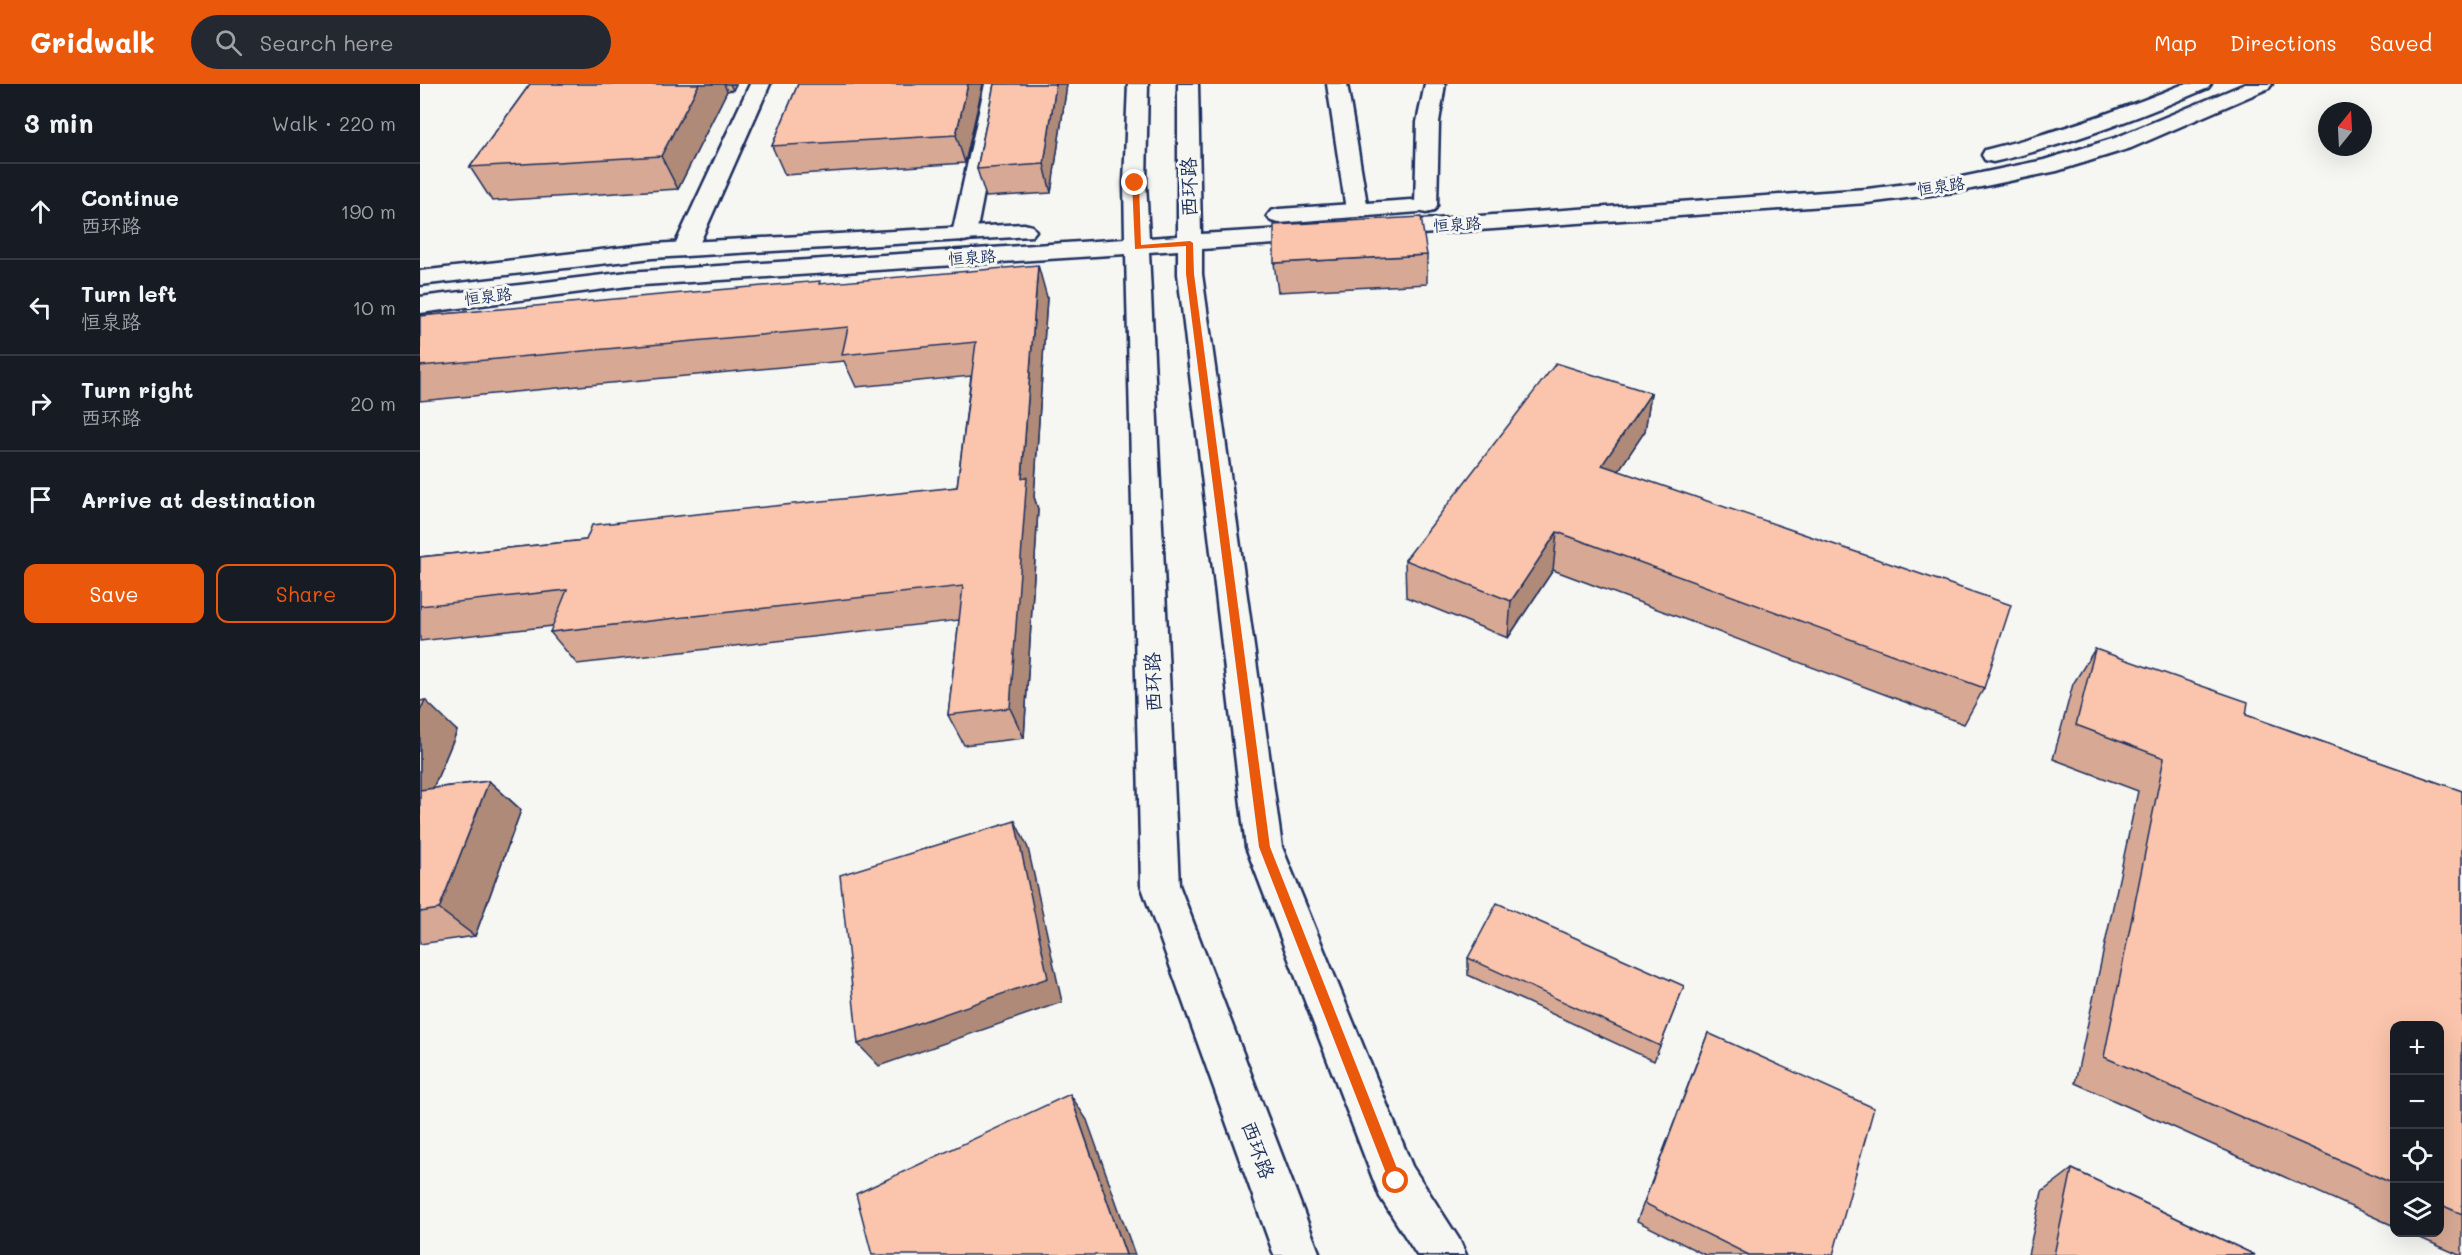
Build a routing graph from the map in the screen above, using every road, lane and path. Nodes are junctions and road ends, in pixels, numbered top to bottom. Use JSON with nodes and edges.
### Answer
{"nodes":[{"id":1,"x":760,"y":84,"type":"edge"},
{"id":2,"x":995,"y":84,"type":"edge"},
{"id":3,"x":1138,"y":84,"type":"edge"},
{"id":4,"x":1188,"y":84,"type":"edge"},
{"id":5,"x":1337,"y":84,"type":"edge"},
{"id":6,"x":1435,"y":84,"type":"edge"},
{"id":7,"x":2201,"y":84,"type":"edge"},
{"id":8,"x":2262,"y":84,"type":"edge"},
{"id":9,"x":1977,"y":159,"type":"dead end"},
{"id":10,"x":1954,"y":163,"type":"dead end"},
{"id":11,"x":1755,"y":183,"type":"dead end"},
{"id":12,"x":1696,"y":187,"type":"dead end"},
{"id":13,"x":1426,"y":206,"type":"junction"},
{"id":14,"x":1358,"y":210,"type":"junction"},
{"id":15,"x":1189,"y":233,"type":"junction"},
{"id":16,"x":964,"y":234,"type":"junction"},
{"id":17,"x":1137,"y":236,"type":"junction"},
{"id":18,"x":685,"y":249,"type":"junction"},
{"id":19,"x":420,"y":278,"type":"edge"},
{"id":20,"x":431,"y":303,"type":"edge"},
{"id":21,"x":426,"y":329,"type":"edge"},
{"id":22,"x":1297,"y":1255,"type":"edge"},
{"id":23,"x":1443,"y":1255,"type":"edge"}],
"edges":[{"from":1,"to":18,"type":"main road"},
{"from":2,"to":16,"type":"main road"},
{"from":3,"to":17,"type":"main road","name":"西环路"},
{"from":4,"to":15,"type":"main road","name":"西环路"},
{"from":5,"to":14,"type":"main road"},
{"from":6,"to":13,"type":"main road"},
{"from":7,"to":9,"type":"main road","name":"恒泉路"},
{"from":8,"to":15,"type":"main road","name":"恒泉路"},
{"from":10,"to":11,"type":"main road","name":"恒泉路"},
{"from":12,"to":13,"type":"main road","name":"恒泉路"},
{"from":13,"to":14,"type":"main road","name":"恒泉路"},
{"from":14,"to":15,"type":"main road","name":"恒泉路"},
{"from":15,"to":17,"type":"main road","name":"恒泉路"},
{"from":15,"to":23,"type":"main road","name":"西环路"},
{"from":16,"to":17,"type":"main road","name":"恒泉路"},
{"from":16,"to":18,"type":"main road","name":"恒泉路"},
{"from":17,"to":20,"type":"main road","name":"恒泉路"},
{"from":17,"to":22,"type":"main road","name":"西环路"},
{"from":18,"to":19,"type":"main road","name":"恒泉路"},
{"from":20,"to":21,"type":"main road"}]}
